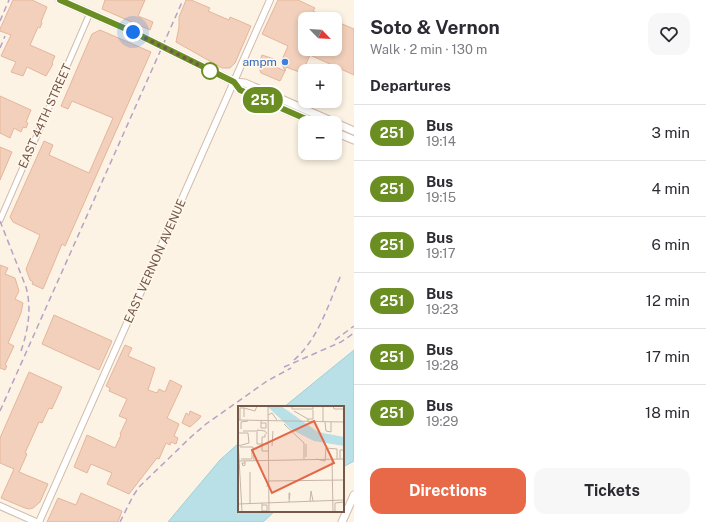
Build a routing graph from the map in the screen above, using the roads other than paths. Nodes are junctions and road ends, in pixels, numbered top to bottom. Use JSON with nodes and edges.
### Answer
{"nodes":[{"id":1,"x":60,"y":0,"type":"edge"},
{"id":2,"x":270,"y":0,"type":"edge"},
{"id":3,"x":90,"y":13,"type":"junction"},
{"id":4,"x":234,"y":82,"type":"junction"},
{"id":5,"x":299,"y":116,"type":"edge"},
{"id":6,"x":351,"y":129,"type":"edge"},
{"id":7,"x":343,"y":136,"type":"joint"},
{"id":8,"x":354,"y":140,"type":"edge"},
{"id":9,"x":0,"y":220,"type":"edge"},
{"id":10,"x":354,"y":495,"type":"edge"},
{"id":11,"x":0,"y":506,"type":"edge"},
{"id":12,"x":38,"y":522,"type":"edge"},
{"id":13,"x":342,"y":522,"type":"edge"}],
"edges":[{"from":1,"to":3,"type":"main road"},
{"from":2,"to":4,"type":"street","name":"EAST VERNON AVENUE"},
{"from":3,"to":4,"type":"main road"},
{"from":3,"to":9,"type":"street","name":"EAST 44TH STREET"},
{"from":4,"to":5,"type":"main road"},
{"from":4,"to":6,"type":"main road"},
{"from":4,"to":12,"type":"street","name":"EAST VERNON AVENUE"},
{"from":6,"to":7,"type":"main road"},
{"from":7,"to":8,"type":"main road"},
{"from":10,"to":13,"type":"main road"},
{"from":11,"to":12,"type":"street"}]}
